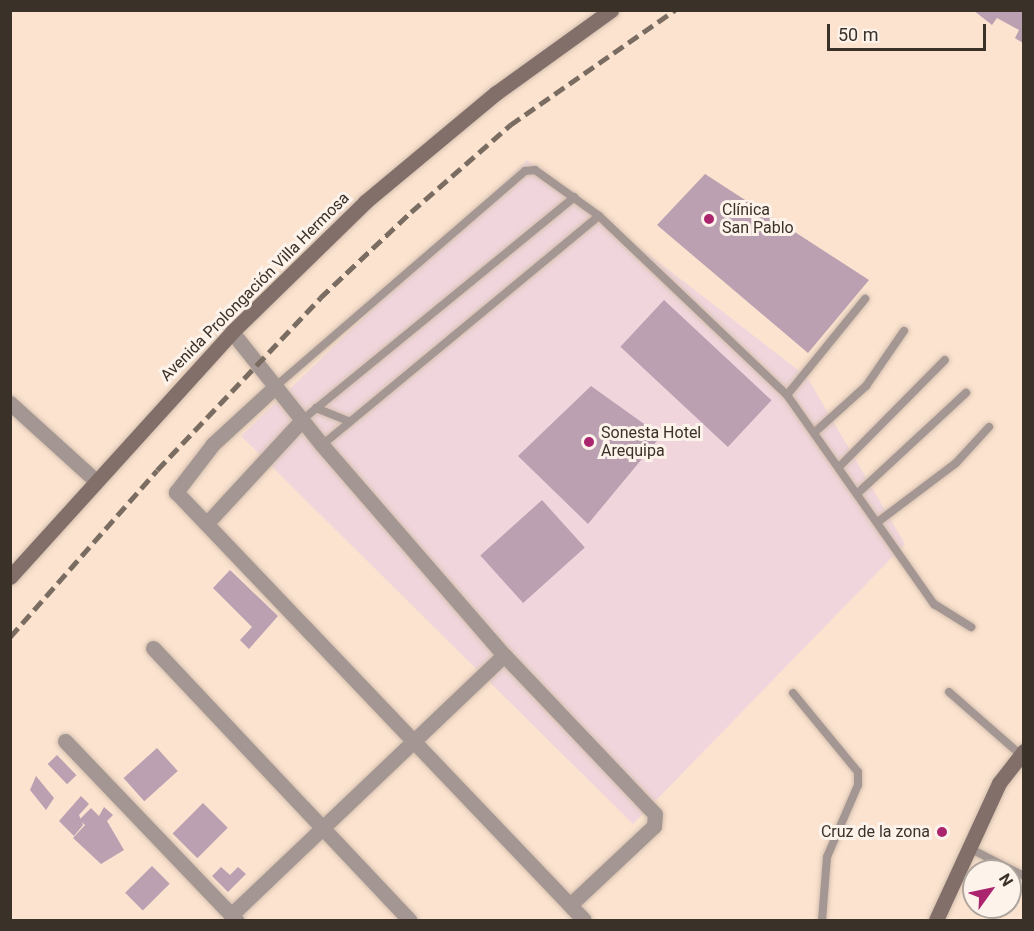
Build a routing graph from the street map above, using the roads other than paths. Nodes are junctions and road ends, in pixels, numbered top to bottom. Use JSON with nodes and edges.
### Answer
{"nodes":[{"id":1,"x":611,"y":10,"type":"edge"},
{"id":2,"x":574,"y":197,"type":"junction"},
{"id":3,"x":599,"y":216,"type":"junction"},
{"id":4,"x":865,"y":299,"type":"dead end"},
{"id":5,"x":904,"y":331,"type":"dead end"},
{"id":6,"x":232,"y":332,"type":"junction"},
{"id":7,"x":945,"y":360,"type":"dead end"},
{"id":8,"x":276,"y":386,"type":"junction"},
{"id":9,"x":966,"y":393,"type":"dead end"},
{"id":10,"x":786,"y":395,"type":"junction"},
{"id":11,"x":10,"y":403,"type":"edge"},
{"id":12,"x":316,"y":408,"type":"junction"},
{"id":13,"x":302,"y":420,"type":"junction"},
{"id":14,"x":349,"y":421,"type":"junction"},
{"id":15,"x":989,"y":427,"type":"dead end"},
{"id":16,"x":815,"y":432,"type":"junction"},
{"id":17,"x":322,"y":445,"type":"junction"},
{"id":18,"x":840,"y":466,"type":"junction"},
{"id":19,"x":95,"y":480,"type":"junction"},
{"id":20,"x":859,"y":492,"type":"junction"},
{"id":21,"x":879,"y":521,"type":"junction"},
{"id":22,"x":207,"y":523,"type":"junction"},
{"id":23,"x":10,"y":577,"type":"edge"},
{"id":24,"x":971,"y":627,"type":"dead end"},
{"id":25,"x":153,"y":648,"type":"dead end"},
{"id":26,"x":504,"y":655,"type":"junction"},
{"id":27,"x":949,"y":692,"type":"dead end"},
{"id":28,"x":793,"y":693,"type":"dead end"},
{"id":29,"x":65,"y":741,"type":"dead end"},
{"id":30,"x":413,"y":741,"type":"junction"},
{"id":31,"x":1022,"y":753,"type":"edge"},
{"id":32,"x":321,"y":828,"type":"junction"},
{"id":33,"x":967,"y":846,"type":"junction"},
{"id":34,"x":1023,"y":876,"type":"edge"},
{"id":35,"x":570,"y":905,"type":"junction"},
{"id":36,"x":234,"y":918,"type":"edge"},
{"id":37,"x":409,"y":921,"type":"edge"},
{"id":38,"x":584,"y":921,"type":"edge"},
{"id":39,"x":822,"y":921,"type":"edge"},
{"id":40,"x":936,"y":921,"type":"edge"}],
"edges":[{"from":1,"to":6,"type":"main road","name":"Avenida Prolongación Villa Hermosa"},
{"from":2,"to":3,"type":"lane"},
{"from":2,"to":8,"type":"lane"},
{"from":2,"to":12,"type":"lane"},
{"from":3,"to":10,"type":"lane"},
{"from":3,"to":14,"type":"lane"},
{"from":4,"to":10,"type":"lane"},
{"from":5,"to":16,"type":"lane"},
{"from":6,"to":8,"type":"street"},
{"from":6,"to":19,"type":"main road","name":"Avenida Prolongación Villa Hermosa"},
{"from":7,"to":18,"type":"lane"},
{"from":8,"to":13,"type":"street"},
{"from":8,"to":22,"type":"street"},
{"from":9,"to":20,"type":"lane"},
{"from":10,"to":16,"type":"lane"},
{"from":11,"to":19,"type":"street"},
{"from":12,"to":13,"type":"lane"},
{"from":12,"to":14,"type":"lane"},
{"from":13,"to":17,"type":"street"},
{"from":13,"to":22,"type":"street"},
{"from":14,"to":17,"type":"lane"},
{"from":15,"to":21,"type":"lane"},
{"from":16,"to":18,"type":"lane"},
{"from":17,"to":26,"type":"street"},
{"from":18,"to":20,"type":"lane"},
{"from":19,"to":23,"type":"main road","name":"Avenida Prolongación Villa Hermosa"},
{"from":20,"to":21,"type":"lane"},
{"from":21,"to":24,"type":"lane"},
{"from":22,"to":30,"type":"street"},
{"from":25,"to":32,"type":"street"},
{"from":26,"to":30,"type":"street"},
{"from":26,"to":35,"type":"street"},
{"from":27,"to":31,"type":"lane"},
{"from":28,"to":39,"type":"lane"},
{"from":29,"to":36,"type":"street"},
{"from":30,"to":32,"type":"street"},
{"from":30,"to":35,"type":"street"},
{"from":31,"to":33,"type":"main road"},
{"from":32,"to":36,"type":"street"},
{"from":32,"to":37,"type":"street"},
{"from":33,"to":34,"type":"lane"},
{"from":33,"to":40,"type":"main road"},
{"from":35,"to":38,"type":"street"}]}
